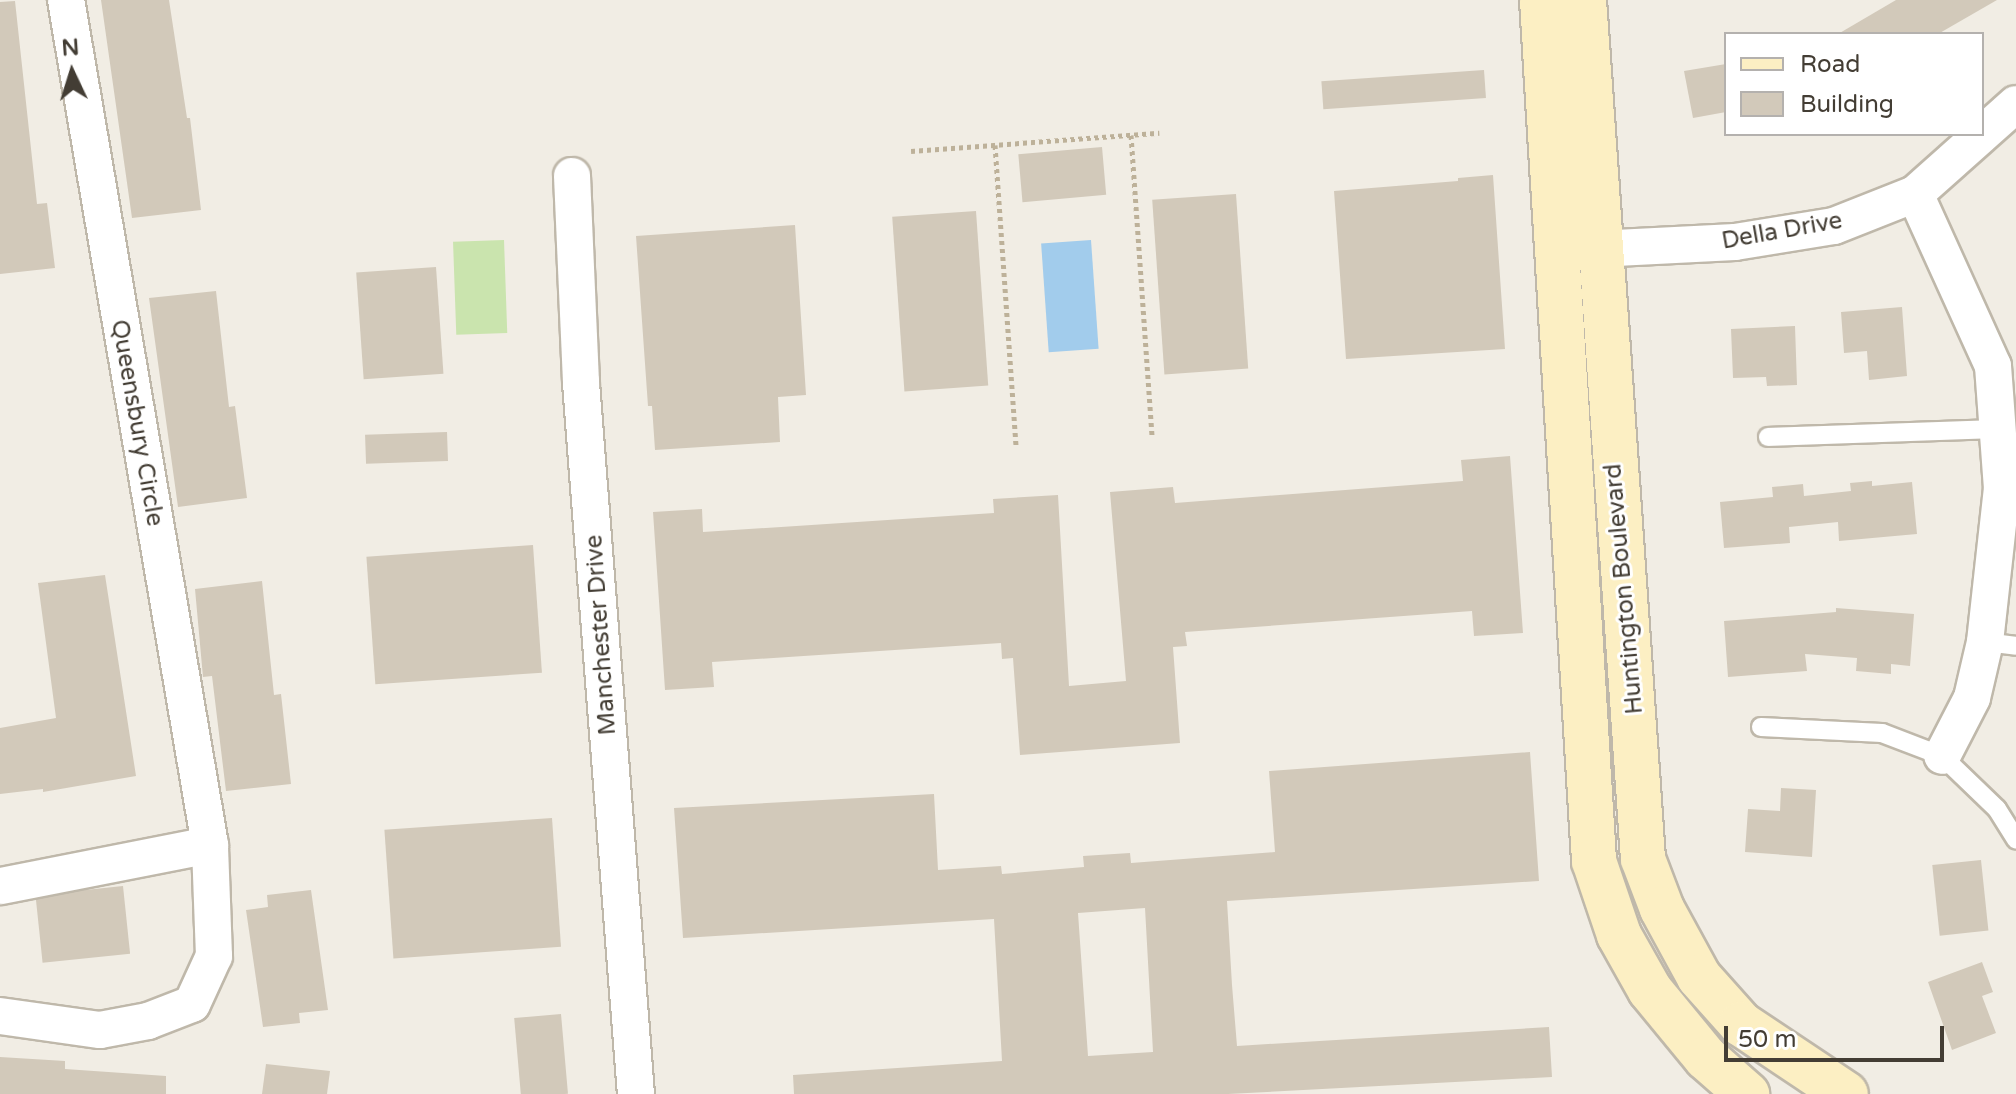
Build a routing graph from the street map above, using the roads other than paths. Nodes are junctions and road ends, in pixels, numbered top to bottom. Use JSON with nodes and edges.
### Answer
{"nodes":[{"id":1,"x":66,"y":0,"type":"edge"},
{"id":2,"x":1542,"y":0,"type":"edge"},
{"id":3,"x":1584,"y":0,"type":"edge"},
{"id":4,"x":2016,"y":104,"type":"edge"},
{"id":5,"x":1984,"y":133,"type":"edge"},
{"id":6,"x":1980,"y":136,"type":"edge"},
{"id":7,"x":572,"y":176,"type":"dead end"},
{"id":8,"x":1915,"y":194,"type":"junction"},
{"id":9,"x":1578,"y":250,"type":"junction"},
{"id":10,"x":2004,"y":367,"type":"edge"},
{"id":11,"x":1995,"y":429,"type":"junction"},
{"id":12,"x":1768,"y":437,"type":"dead end"},
{"id":13,"x":2000,"y":644,"type":"edge"},
{"id":14,"x":1761,"y":727,"type":"dead end"},
{"id":15,"x":1942,"y":756,"type":"junction"},
{"id":16,"x":2016,"y":840,"type":"edge"},
{"id":17,"x":210,"y":845,"type":"junction"},
{"id":18,"x":1,"y":886,"type":"edge"},
{"id":19,"x":0,"y":1016,"type":"edge"},
{"id":20,"x":636,"y":1094,"type":"edge"},
{"id":21,"x":1747,"y":1094,"type":"edge"},
{"id":22,"x":1846,"y":1094,"type":"edge"}],
"edges":[{"from":1,"to":17,"type":"street","name":"Queensbury Circle"},
{"from":2,"to":9,"type":"street","name":"Huntington Boulevard"},
{"from":3,"to":9,"type":"street","name":"Huntington Boulevard"},
{"from":4,"to":5,"type":"street","name":"Della Drive"},
{"from":6,"to":8,"type":"street","name":"Della Drive"},
{"from":7,"to":20,"type":"street","name":"Manchester Drive"},
{"from":8,"to":9,"type":"street","name":"Della Drive"},
{"from":8,"to":10,"type":"street"},
{"from":9,"to":21,"type":"street","name":"Huntington Boulevard"},
{"from":9,"to":22,"type":"street","name":"Huntington Boulevard"},
{"from":10,"to":11,"type":"street"},
{"from":11,"to":12,"type":"lane"},
{"from":11,"to":13,"type":"street"},
{"from":13,"to":15,"type":"street"},
{"from":14,"to":15,"type":"lane"},
{"from":15,"to":16,"type":"lane"},
{"from":17,"to":18,"type":"street"},
{"from":17,"to":19,"type":"street","name":"Queensbury Circle"}]}
